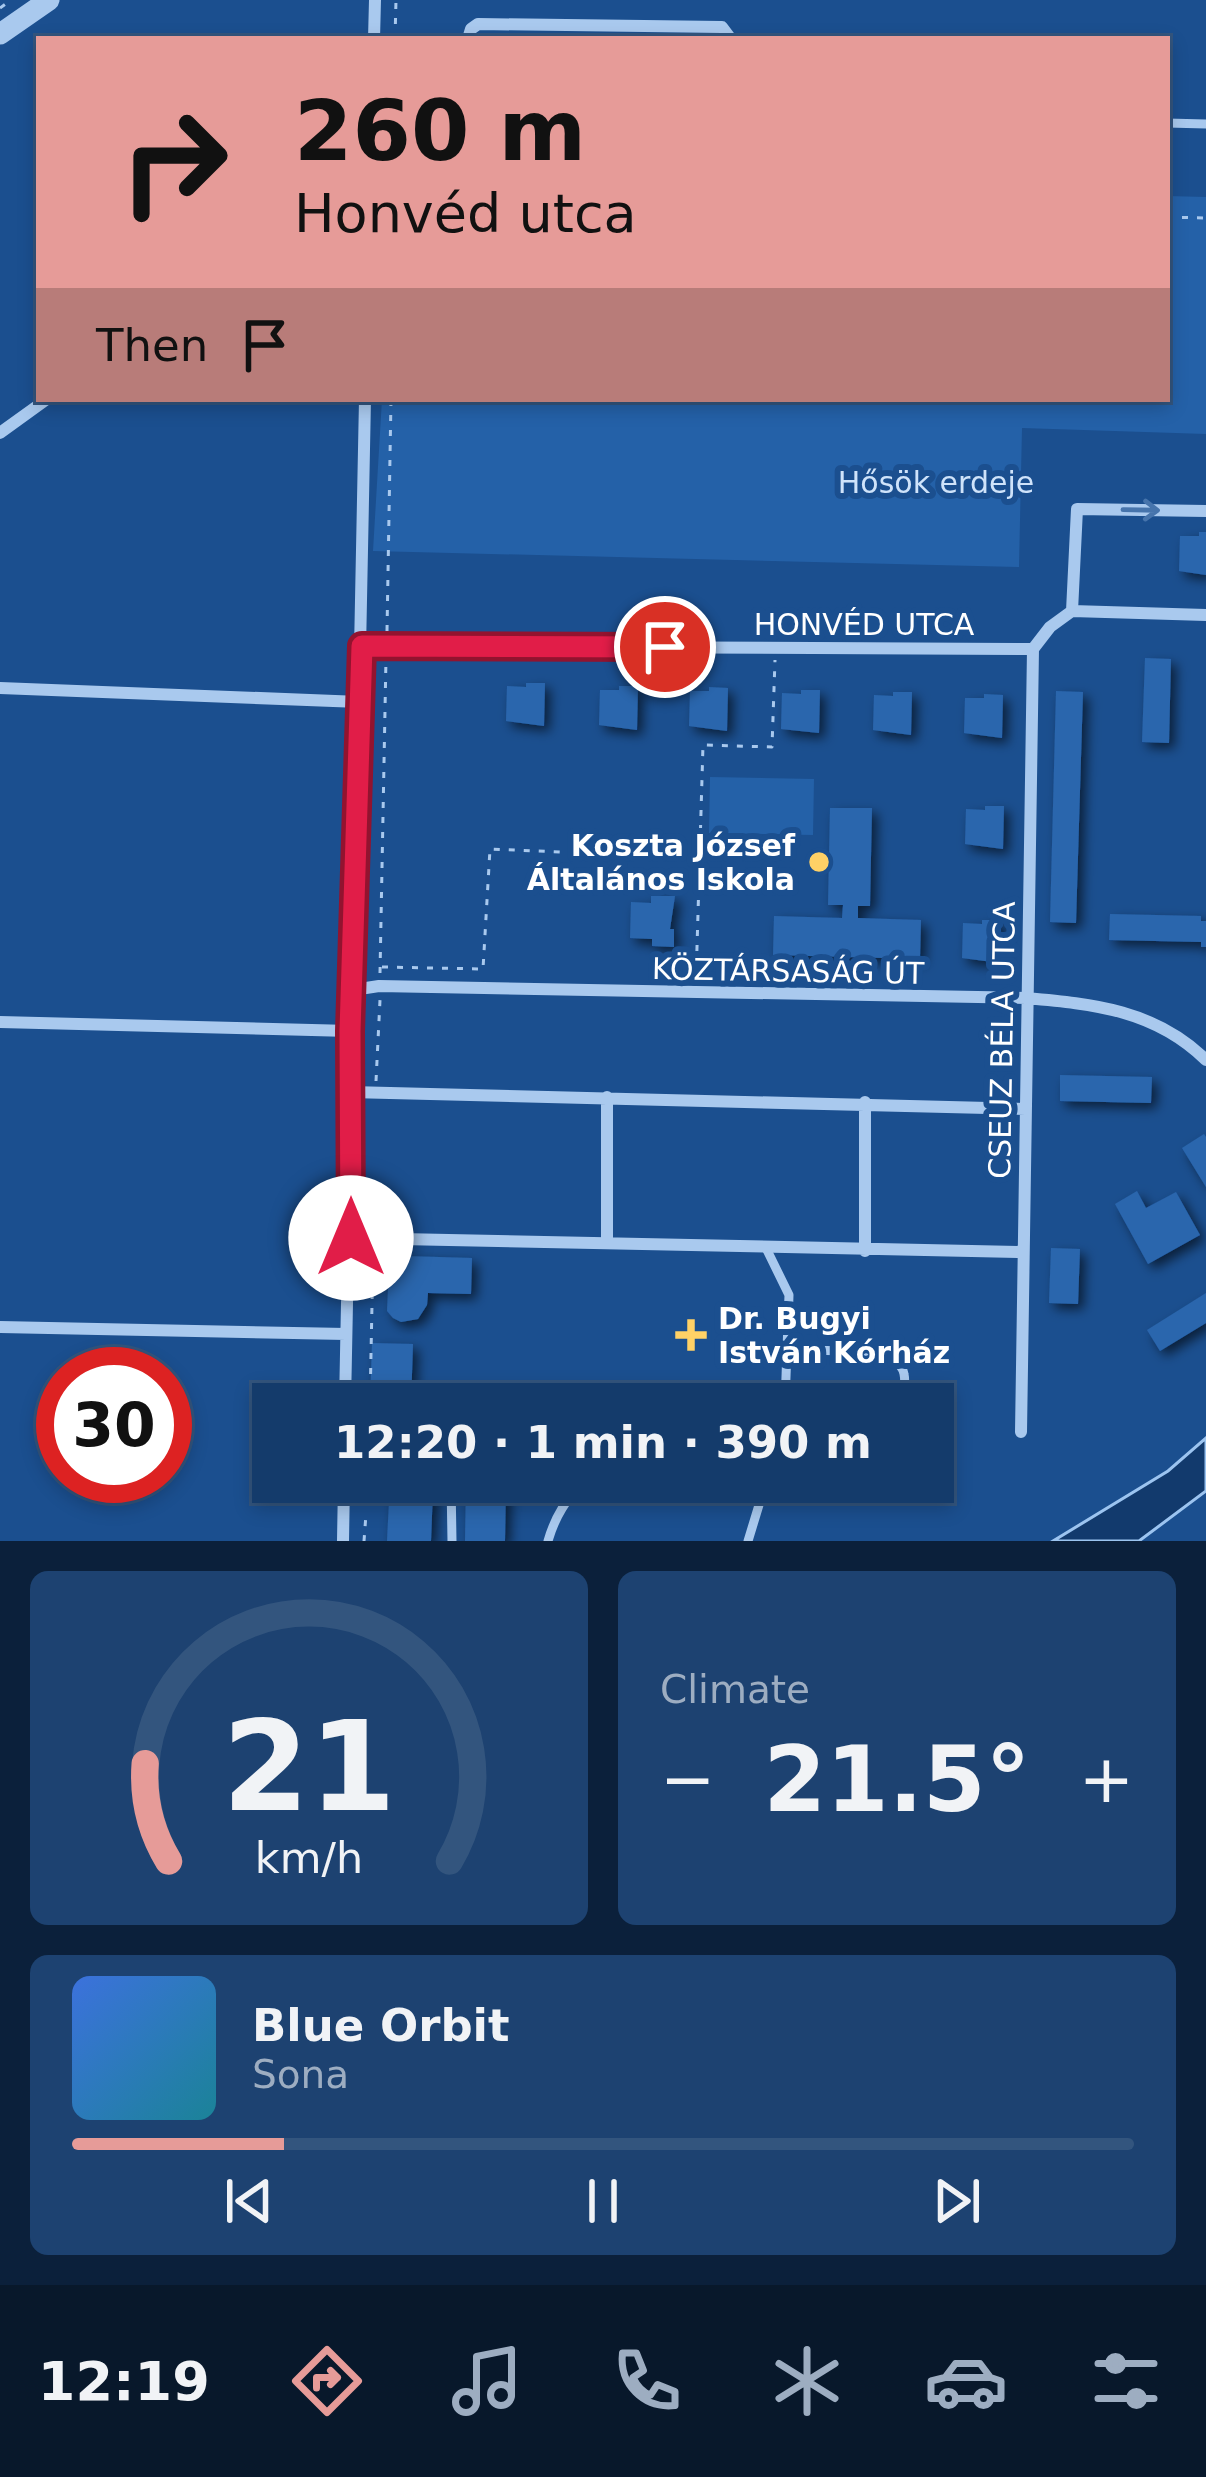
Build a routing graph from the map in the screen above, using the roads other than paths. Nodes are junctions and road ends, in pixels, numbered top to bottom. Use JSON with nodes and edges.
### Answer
{"nodes":[{"id":1,"x":49,"y":0,"type":"edge"},
{"id":2,"x":375,"y":0,"type":"edge"},
{"id":3,"x":0,"y":34,"type":"edge"},
{"id":4,"x":374,"y":36,"type":"edge"},
{"id":5,"x":469,"y":36,"type":"edge"},
{"id":6,"x":729,"y":36,"type":"edge"},
{"id":7,"x":1170,"y":123,"type":"edge"},
{"id":8,"x":1206,"y":124,"type":"edge"},
{"id":9,"x":43,"y":402,"type":"edge"},
{"id":10,"x":365,"y":402,"type":"edge"},
{"id":11,"x":0,"y":433,"type":"edge"},
{"id":12,"x":1206,"y":511,"type":"edge"},
{"id":13,"x":1072,"y":611,"type":"junction"},
{"id":14,"x":1206,"y":615,"type":"edge"},
{"id":15,"x":362,"y":646,"type":"junction"},
{"id":16,"x":1033,"y":649,"type":"junction"},
{"id":17,"x":0,"y":688,"type":"edge"},
{"id":18,"x":360,"y":702,"type":"junction"},
{"id":19,"x":353,"y":990,"type":"junction"},
{"id":20,"x":1026,"y":998,"type":"junction"},
{"id":21,"x":0,"y":1022,"type":"edge"},
{"id":22,"x":350,"y":1031,"type":"junction"},
{"id":23,"x":1206,"y":1060,"type":"edge"},
{"id":24,"x":350,"y":1092,"type":"junction"},
{"id":25,"x":607,"y":1097,"type":"junction"},
{"id":26,"x":865,"y":1102,"type":"junction"},
{"id":27,"x":1025,"y":1109,"type":"junction"},
{"id":28,"x":355,"y":1238,"type":"junction"},
{"id":29,"x":607,"y":1242,"type":"junction"},
{"id":30,"x":766,"y":1248,"type":"junction"},
{"id":31,"x":865,"y":1251,"type":"junction"},
{"id":32,"x":1022,"y":1252,"type":"junction"},
{"id":33,"x":0,"y":1327,"type":"edge"},
{"id":34,"x":346,"y":1334,"type":"junction"},
{"id":35,"x":787,"y":1352,"type":"junction"},
{"id":36,"x":345,"y":1383,"type":"edge"},
{"id":37,"x":786,"y":1383,"type":"edge"},
{"id":38,"x":904,"y":1383,"type":"edge"},
{"id":39,"x":1021,"y":1432,"type":"dead end"},
{"id":40,"x":344,"y":1503,"type":"edge"},
{"id":41,"x":451,"y":1503,"type":"edge"},
{"id":42,"x":567,"y":1503,"type":"edge"},
{"id":43,"x":760,"y":1503,"type":"edge"},
{"id":44,"x":343,"y":1541,"type":"edge"},
{"id":45,"x":452,"y":1541,"type":"edge"},
{"id":46,"x":548,"y":1541,"type":"edge"},
{"id":47,"x":748,"y":1541,"type":"edge"}],
"edges":[{"from":1,"to":3,"type":"street"},
{"from":2,"to":4,"type":"street"},
{"from":5,"to":6,"type":"street"},
{"from":7,"to":8,"type":"lane"},
{"from":9,"to":11,"type":"street"},
{"from":10,"to":15,"type":"street"},
{"from":13,"to":12,"type":"street","one_way":true},
{"from":13,"to":14,"type":"street"},
{"from":13,"to":16,"type":"street"},
{"from":15,"to":16,"type":"street","name":"HONVÉD UTCA"},
{"from":15,"to":18,"type":"street"},
{"from":16,"to":20,"type":"street","name":"CSEUZ BÉLA UTCA"},
{"from":17,"to":18,"type":"street"},
{"from":18,"to":19,"type":"street"},
{"from":19,"to":20,"type":"street","name":"KÖZTÁRSASÁG ÚT"},
{"from":19,"to":22,"type":"street"},
{"from":20,"to":23,"type":"street","name":"KÖZTÁRSASÁG ÚT"},
{"from":20,"to":27,"type":"street","name":"CSEUZ BÉLA UTCA"},
{"from":21,"to":22,"type":"street"},
{"from":22,"to":24,"type":"street"},
{"from":24,"to":25,"type":"street"},
{"from":24,"to":28,"type":"street"},
{"from":25,"to":26,"type":"street"},
{"from":25,"to":29,"type":"street"},
{"from":26,"to":27,"type":"street"},
{"from":26,"to":31,"type":"street"},
{"from":27,"to":32,"type":"street","name":"CSEUZ BÉLA UTCA"},
{"from":28,"to":29,"type":"street"},
{"from":28,"to":34,"type":"street"},
{"from":29,"to":30,"type":"street"},
{"from":30,"to":31,"type":"street"},
{"from":30,"to":35,"type":"lane"},
{"from":31,"to":32,"type":"street"},
{"from":32,"to":39,"type":"street","name":"CSEUZ BÉLA UTCA"},
{"from":33,"to":34,"type":"street"},
{"from":34,"to":36,"type":"street"},
{"from":35,"to":37,"type":"lane"},
{"from":35,"to":38,"type":"lane"},
{"from":40,"to":44,"type":"street"},
{"from":41,"to":45,"type":"lane"},
{"from":42,"to":46,"type":"lane"},
{"from":43,"to":47,"type":"lane"}]}
